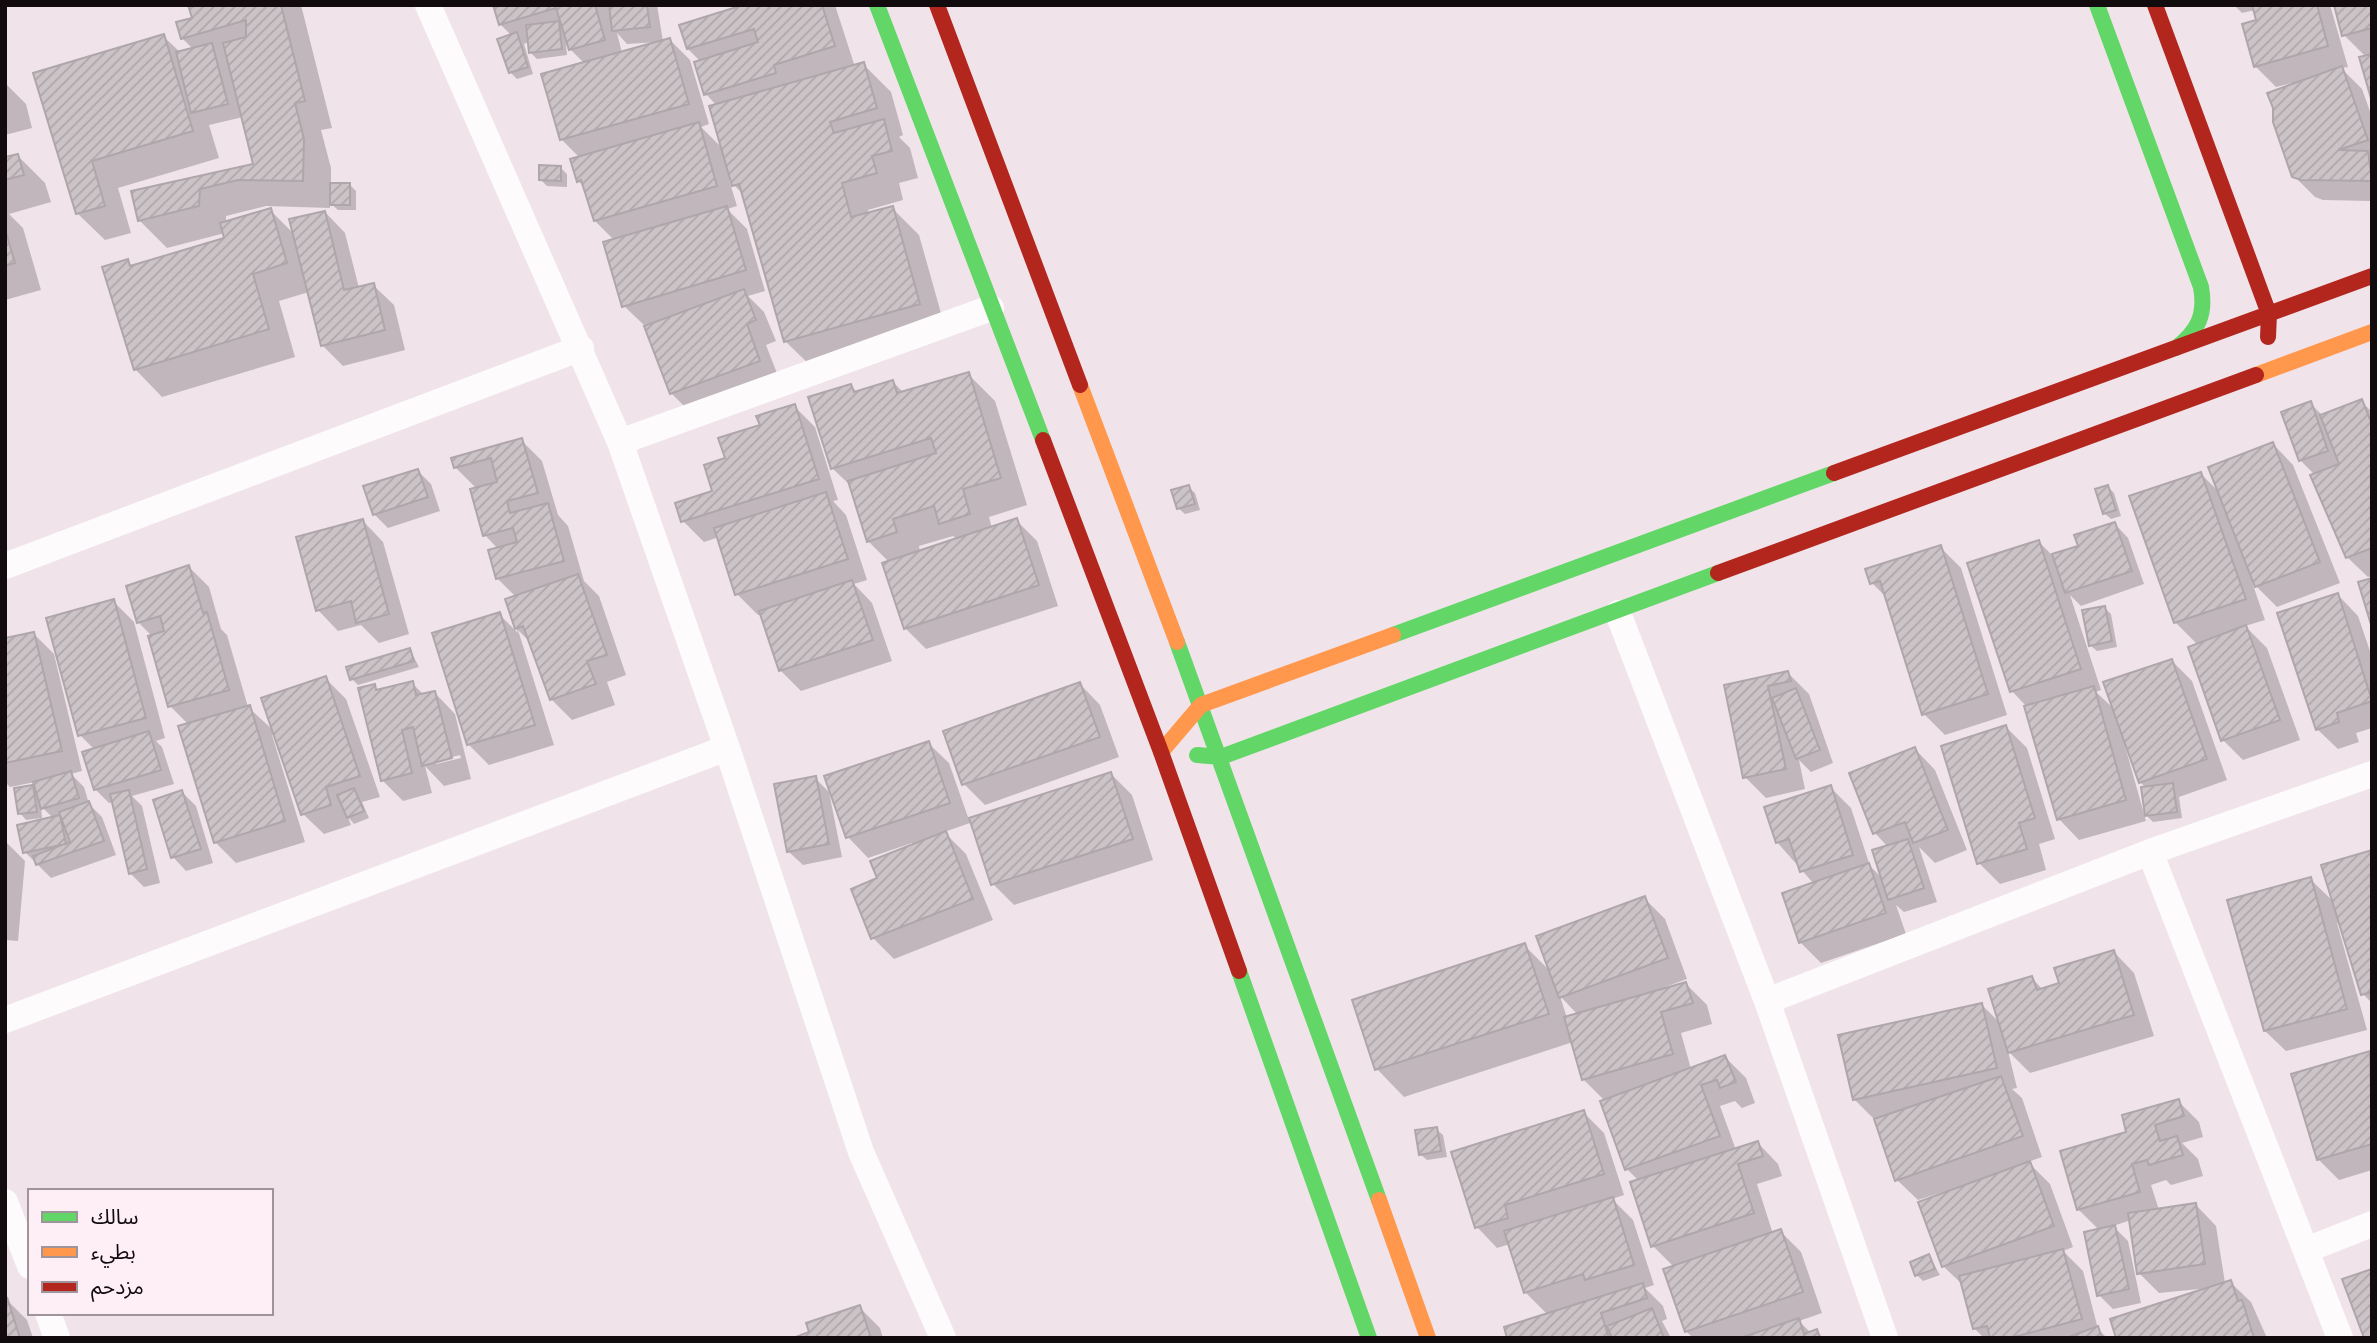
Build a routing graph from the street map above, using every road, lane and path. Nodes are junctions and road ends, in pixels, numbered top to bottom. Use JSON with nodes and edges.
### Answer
{"nodes":[{"id":1,"x":428,"y":5,"type":"edge"},
{"id":2,"x":877,"y":5,"type":"edge"},
{"id":3,"x":937,"y":5,"type":"edge"},
{"id":4,"x":2097,"y":5,"type":"edge"},
{"id":5,"x":2155,"y":5,"type":"edge"},
{"id":6,"x":2372,"y":276,"type":"edge"},
{"id":7,"x":990,"y":307,"type":"junction"},
{"id":8,"x":2269,"y":314,"type":"junction"},
{"id":9,"x":2372,"y":332,"type":"edge"},
{"id":10,"x":582,"y":348,"type":"junction"},
{"id":11,"x":2176,"y":348,"type":"junction"},
{"id":12,"x":2253,"y":351,"type":"dead end"},
{"id":13,"x":2121,"y":408,"type":"dead end"},
{"id":14,"x":620,"y":442,"type":"junction"},
{"id":15,"x":2052,"y":450,"type":"junction"},
{"id":16,"x":5,"y":566,"type":"edge"},
{"id":17,"x":1618,"y":613,"type":"junction"},
{"id":18,"x":1201,"y":705,"type":"junction"},
{"id":19,"x":727,"y":748,"type":"junction"},
{"id":20,"x":1161,"y":752,"type":"junction"},
{"id":21,"x":1221,"y":757,"type":"junction"},
{"id":22,"x":2372,"y":774,"type":"edge"},
{"id":23,"x":2150,"y":852,"type":"junction"},
{"id":24,"x":1766,"y":1001,"type":"junction"},
{"id":25,"x":5,"y":1020,"type":"edge"},
{"id":26,"x":5,"y":1202,"type":"edge"},
{"id":27,"x":2372,"y":1224,"type":"edge"},
{"id":28,"x":2306,"y":1250,"type":"junction"},
{"id":29,"x":28,"y":1261,"type":"edge"},
{"id":30,"x":49,"y":1315,"type":"edge"},
{"id":31,"x":57,"y":1338,"type":"edge"},
{"id":32,"x":943,"y":1338,"type":"edge"},
{"id":33,"x":1369,"y":1338,"type":"edge"},
{"id":34,"x":1428,"y":1338,"type":"edge"},
{"id":35,"x":1885,"y":1338,"type":"edge"},
{"id":36,"x":2340,"y":1338,"type":"edge"}],
"edges":[{"from":1,"to":10,"type":"street"},
{"from":2,"to":7,"type":"street"},
{"from":3,"to":18,"type":"street"},
{"from":4,"to":11,"type":"street"},
{"from":5,"to":8,"type":"street"},
{"from":6,"to":8,"type":"street"},
{"from":7,"to":14,"type":"street"},
{"from":7,"to":20,"type":"street"},
{"from":8,"to":11,"type":"street"},
{"from":8,"to":12,"type":"street"},
{"from":9,"to":15,"type":"street"},
{"from":10,"to":14,"type":"street"},
{"from":10,"to":16,"type":"street"},
{"from":11,"to":18,"type":"street"},
{"from":13,"to":15,"type":"street"},
{"from":14,"to":19,"type":"street"},
{"from":15,"to":17,"type":"street"},
{"from":17,"to":21,"type":"street"},
{"from":17,"to":24,"type":"street"},
{"from":18,"to":20,"type":"street"},
{"from":18,"to":21,"type":"street"},
{"from":19,"to":25,"type":"street"},
{"from":19,"to":32,"type":"street"},
{"from":20,"to":21,"type":"street"},
{"from":20,"to":33,"type":"street"},
{"from":21,"to":34,"type":"street"},
{"from":22,"to":23,"type":"street"},
{"from":23,"to":24,"type":"street"},
{"from":23,"to":28,"type":"street"},
{"from":24,"to":35,"type":"street"},
{"from":26,"to":29,"type":"street"},
{"from":27,"to":28,"type":"street"},
{"from":28,"to":36,"type":"street"},
{"from":30,"to":31,"type":"street"}]}
